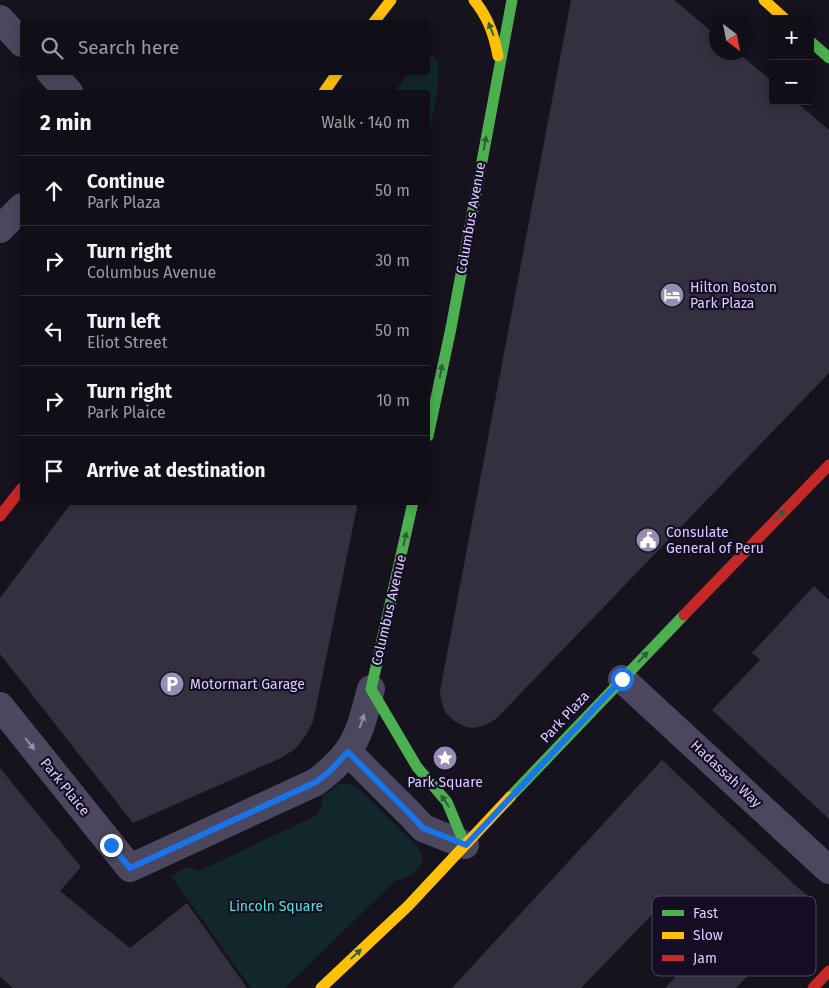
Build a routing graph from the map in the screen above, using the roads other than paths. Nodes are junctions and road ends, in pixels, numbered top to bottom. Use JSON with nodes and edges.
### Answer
{"nodes":[{"id":1,"x":474,"y":0,"type":"edge"},
{"id":2,"x":512,"y":0,"type":"edge"},
{"id":3,"x":764,"y":0,"type":"edge"},
{"id":4,"x":391,"y":2,"type":"edge"},
{"id":5,"x":781,"y":15,"type":"edge"},
{"id":6,"x":0,"y":19,"type":"edge"},
{"id":7,"x":376,"y":20,"type":"edge"},
{"id":8,"x":20,"y":41,"type":"edge"},
{"id":9,"x":814,"y":45,"type":"edge"},
{"id":10,"x":829,"y":58,"type":"edge"},
{"id":11,"x":499,"y":63,"type":"junction"},
{"id":12,"x":53,"y":75,"type":"edge"},
{"id":13,"x":336,"y":75,"type":"edge"},
{"id":14,"x":67,"y":90,"type":"edge"},
{"id":15,"x":325,"y":90,"type":"edge"},
{"id":16,"x":20,"y":209,"type":"edge"},
{"id":17,"x":0,"y":229,"type":"edge"},
{"id":18,"x":432,"y":402,"type":"edge"},
{"id":19,"x":430,"y":419,"type":"edge"},
{"id":20,"x":829,"y":465,"type":"edge"},
{"id":21,"x":20,"y":491,"type":"edge"},
{"id":22,"x":412,"y":505,"type":"edge"},
{"id":23,"x":0,"y":516,"type":"edge"},
{"id":24,"x":622,"y":679,"type":"junction"},
{"id":25,"x":371,"y":689,"type":"junction"},
{"id":26,"x":0,"y":706,"type":"edge"},
{"id":27,"x":348,"y":752,"type":"junction"},
{"id":28,"x":466,"y":845,"type":"junction"},
{"id":29,"x":130,"y":868,"type":"joint"},
{"id":30,"x":829,"y":870,"type":"edge"},
{"id":31,"x":829,"y":970,"type":"edge"},
{"id":32,"x":321,"y":988,"type":"edge"},
{"id":33,"x":813,"y":988,"type":"edge"}],
"edges":[{"from":11,"to":1,"type":"main road","one_way":true},
{"from":2,"to":11,"type":"main road","name":"Columbus Avenue"},
{"from":3,"to":5,"type":"main road"},
{"from":4,"to":7,"type":"main road"},
{"from":6,"to":8,"type":"street"},
{"from":9,"to":10,"type":"main road"},
{"from":18,"to":11,"type":"main road","name":"Columbus Avenue","one_way":true},
{"from":12,"to":14,"type":"street"},
{"from":13,"to":15,"type":"main road"},
{"from":16,"to":17,"type":"street"},
{"from":18,"to":19,"type":"main road","name":"Columbus Avenue"},
{"from":24,"to":20,"type":"main road","name":"Park Plaza","one_way":true},
{"from":21,"to":23,"type":"main road"},
{"from":25,"to":22,"type":"main road","name":"Columbus Avenue","one_way":true},
{"from":24,"to":28,"type":"main road","name":"Park Plaza"},
{"from":24,"to":30,"type":"street","name":"Hadassah Way"},
{"from":27,"to":25,"type":"street","name":"Columbus Avenue","one_way":true},
{"from":28,"to":25,"type":"main road","one_way":true},
{"from":26,"to":29,"type":"street","name":"Park Plaice","one_way":true},
{"from":27,"to":28,"type":"street"},
{"from":27,"to":29,"type":"street","name":"Columbus Avenue"},
{"from":32,"to":28,"type":"main road","name":"Park Plaza","one_way":true},
{"from":31,"to":33,"type":"main road"}]}
